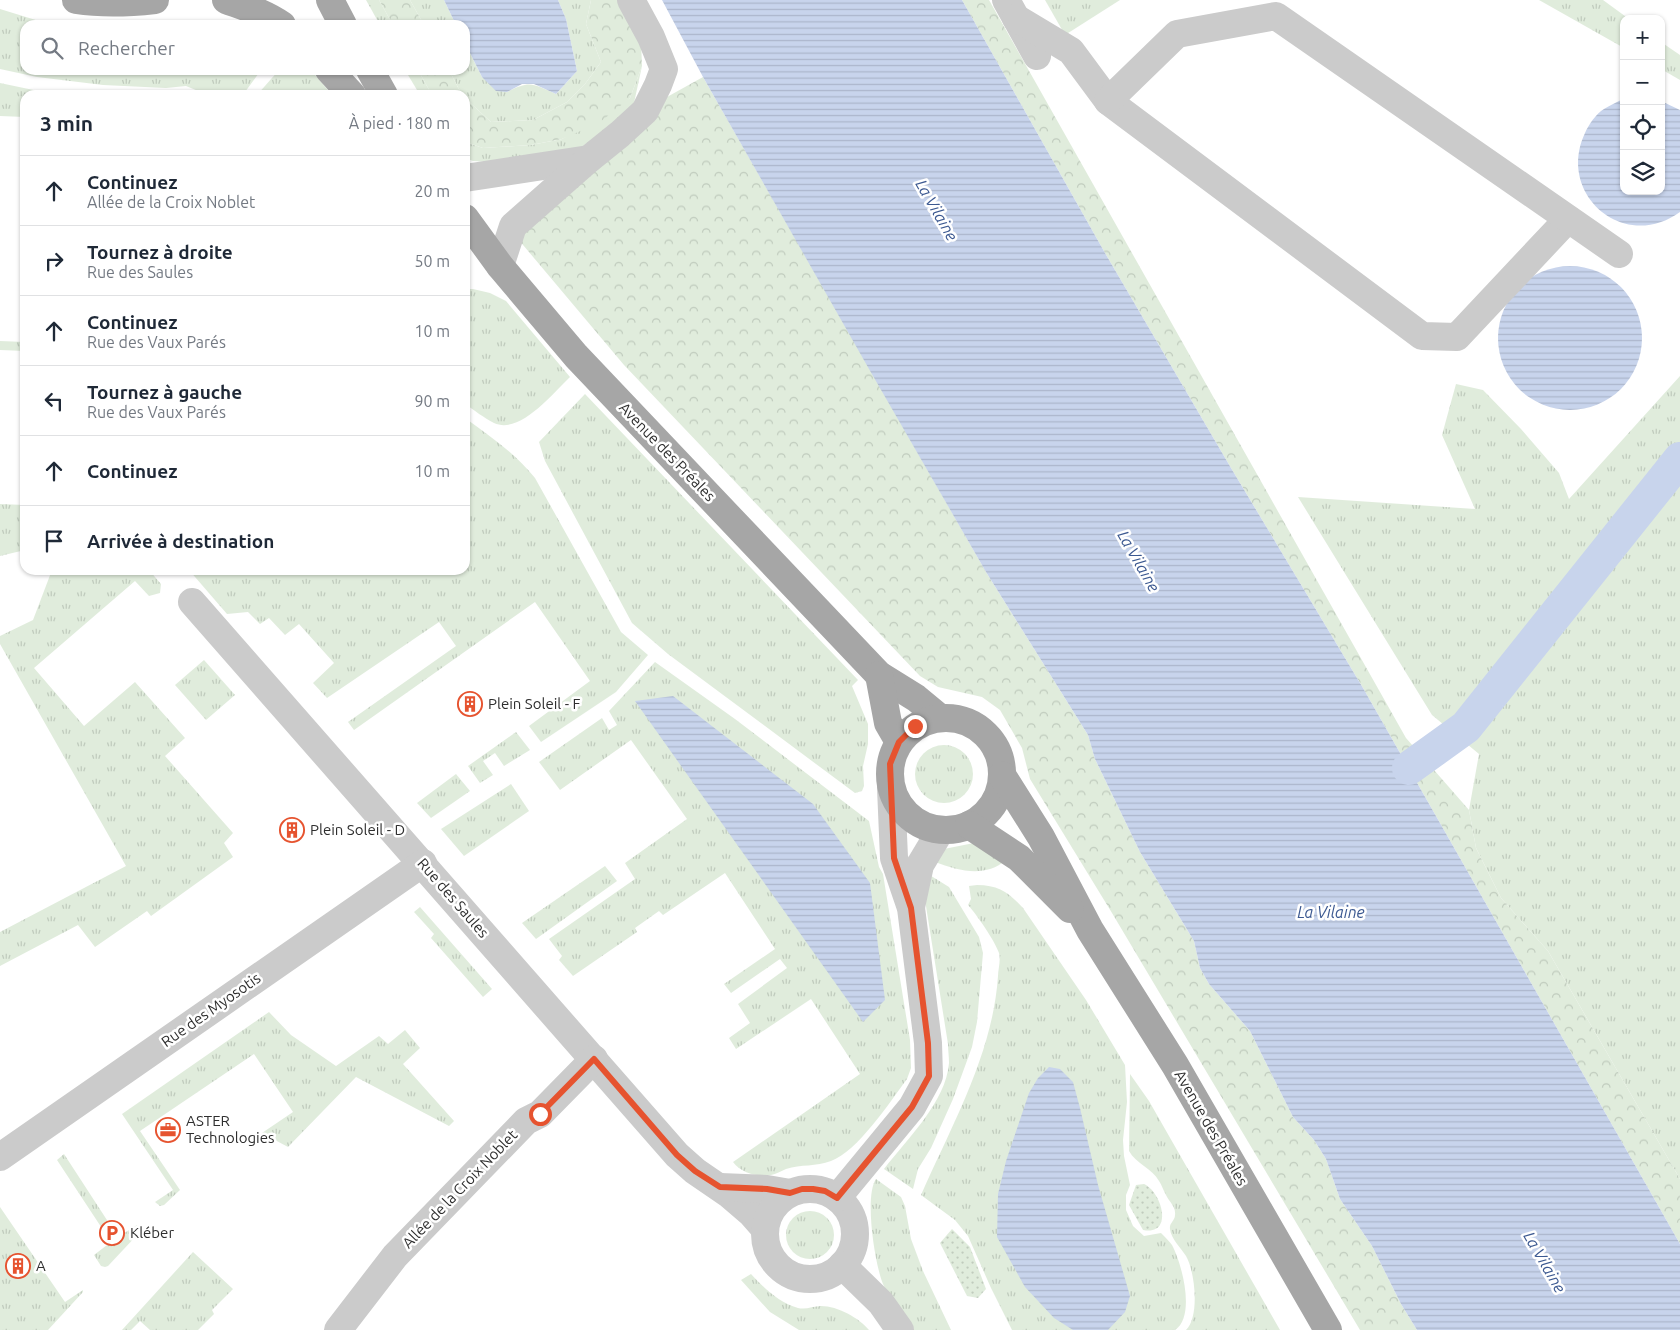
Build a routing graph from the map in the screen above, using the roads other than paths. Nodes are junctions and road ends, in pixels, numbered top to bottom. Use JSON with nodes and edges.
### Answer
{"nodes":[{"id":1,"x":76,"y":0,"type":"edge"},
{"id":2,"x":155,"y":0,"type":"edge"},
{"id":3,"x":226,"y":0,"type":"edge"},
{"id":4,"x":330,"y":0,"type":"edge"},
{"id":5,"x":631,"y":0,"type":"edge"},
{"id":6,"x":1011,"y":9,"type":"edge"},
{"id":7,"x":274,"y":20,"type":"edge"},
{"id":8,"x":340,"y":20,"type":"edge"},
{"id":9,"x":1037,"y":56,"type":"dead end"},
{"id":10,"x":334,"y":75,"type":"edge"},
{"id":11,"x":373,"y":75,"type":"edge"},
{"id":12,"x":347,"y":90,"type":"edge"},
{"id":13,"x":381,"y":90,"type":"edge"},
{"id":14,"x":1108,"y":101,"type":"junction"},
{"id":15,"x":589,"y":159,"type":"junction"},
{"id":16,"x":470,"y":177,"type":"edge"},
{"id":17,"x":1568,"y":219,"type":"junction"},
{"id":18,"x":470,"y":225,"type":"edge"},
{"id":19,"x":1618,"y":254,"type":"dead end"},
{"id":20,"x":500,"y":266,"type":"junction"},
{"id":21,"x":192,"y":602,"type":"dead end"},
{"id":22,"x":879,"y":675,"type":"junction"},
{"id":23,"x":939,"y":718,"type":"junction"},
{"id":24,"x":899,"y":742,"type":"junction"},
{"id":25,"x":1002,"y":775,"type":"junction"},
{"id":26,"x":891,"y":788,"type":"junction"},
{"id":27,"x":969,"y":825,"type":"junction"},
{"id":28,"x":940,"y":830,"type":"junction"},
{"id":29,"x":423,"y":863,"type":"junction"},
{"id":30,"x":911,"y":908,"type":"junction"},
{"id":31,"x":1090,"y":930,"type":"junction"},
{"id":32,"x":594,"y":1059,"type":"junction"},
{"id":33,"x":0,"y":1158,"type":"edge"},
{"id":34,"x":720,"y":1187,"type":"junction"},
{"id":35,"x":790,"y":1193,"type":"junction"},
{"id":36,"x":837,"y":1198,"type":"junction"},
{"id":37,"x":765,"y":1229,"type":"junction"},
{"id":38,"x":842,"y":1265,"type":"junction"},
{"id":39,"x":338,"y":1330,"type":"edge"},
{"id":40,"x":900,"y":1330,"type":"edge"},
{"id":41,"x":1328,"y":1330,"type":"edge"}],
"edges":[{"from":1,"to":2,"type":"main road"},
{"from":3,"to":7,"type":"main road"},
{"from":4,"to":8,"type":"main road"},
{"from":5,"to":15,"type":"street"},
{"from":6,"to":9,"type":"street"},
{"from":6,"to":14,"type":"street"},
{"from":10,"to":12,"type":"main road"},
{"from":11,"to":13,"type":"main road"},
{"from":14,"to":17,"type":"street"},
{"from":14,"to":17,"type":"street"},
{"from":15,"to":16,"type":"street"},
{"from":15,"to":20,"type":"street"},
{"from":17,"to":19,"type":"street"},
{"from":18,"to":20,"type":"main road","name":"Avenue des Préales"},
{"from":20,"to":22,"type":"main road","name":"Avenue des Préales"},
{"from":21,"to":29,"type":"street","name":"Rue des Saules"},
{"from":22,"to":23,"type":"main road","name":"Avenue des Préales"},
{"from":22,"to":24,"type":"main road"},
{"from":23,"to":24,"type":"main road"},
{"from":23,"to":25,"type":"main road"},
{"from":24,"to":26,"type":"main road"},
{"from":25,"to":27,"type":"main road"},
{"from":25,"to":31,"type":"main road","name":"Avenue des Préales"},
{"from":26,"to":28,"type":"main road"},
{"from":26,"to":30,"type":"street"},
{"from":27,"to":28,"type":"main road"},
{"from":27,"to":31,"type":"main road","name":"Avenue des Préales"},
{"from":28,"to":30,"type":"street"},
{"from":29,"to":32,"type":"street","name":"Rue des Saules"},
{"from":29,"to":33,"type":"street","name":"Rue des Myosotis"},
{"from":30,"to":36,"type":"street"},
{"from":31,"to":41,"type":"main road","name":"Avenue des Préales"},
{"from":32,"to":34,"type":"street","name":"Rue des Saules"},
{"from":32,"to":39,"type":"street","name":"Allée de la Croix Noblet"},
{"from":34,"to":35,"type":"street"},
{"from":34,"to":37,"type":"street","name":"Rue des Saules"},
{"from":35,"to":36,"type":"street"},
{"from":35,"to":37,"type":"street"},
{"from":36,"to":38,"type":"street"},
{"from":37,"to":38,"type":"street"},
{"from":38,"to":40,"type":"street"}]}
